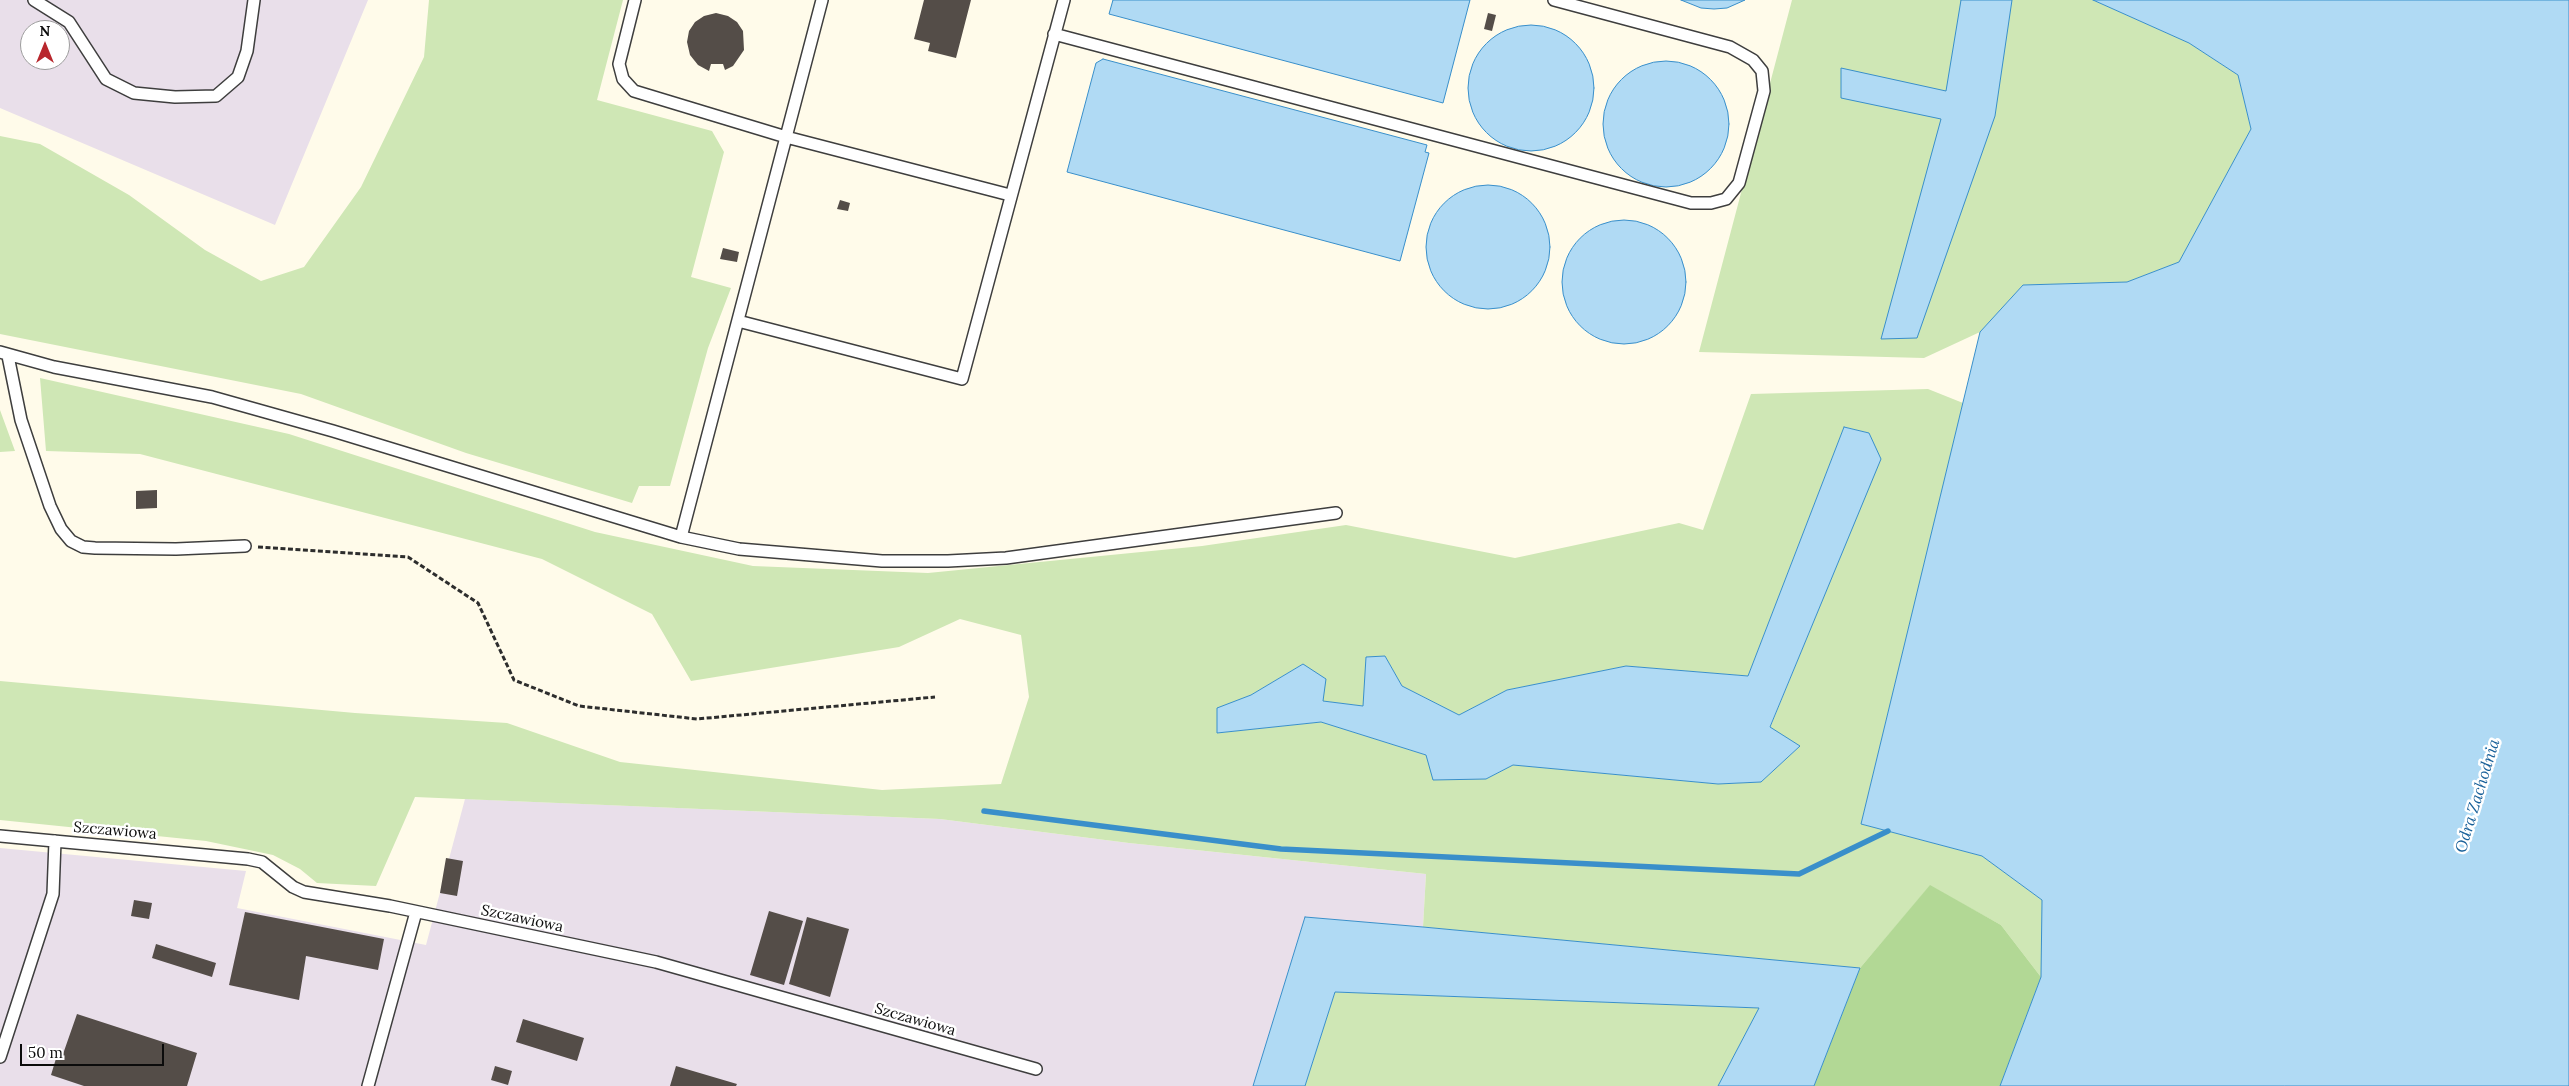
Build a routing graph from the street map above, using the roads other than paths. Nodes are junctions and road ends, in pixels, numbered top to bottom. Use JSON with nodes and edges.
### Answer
{"nodes":[{"id":1,"x":34,"y":0,"type":"edge"},
{"id":2,"x":254,"y":0,"type":"edge"},
{"id":3,"x":635,"y":0,"type":"edge"},
{"id":4,"x":822,"y":0,"type":"edge"},
{"id":5,"x":1064,"y":0,"type":"edge"},
{"id":6,"x":1554,"y":0,"type":"edge"},
{"id":7,"x":1054,"y":34,"type":"junction"},
{"id":8,"x":786,"y":137,"type":"junction"},
{"id":9,"x":1010,"y":195,"type":"junction"},
{"id":10,"x":738,"y":321,"type":"junction"},
{"id":11,"x":4,"y":354,"type":"edge"},
{"id":12,"x":1336,"y":513,"type":"dead end"},
{"id":13,"x":681,"y":537,"type":"junction"},
{"id":14,"x":245,"y":546,"type":"road end"},
{"id":15,"x":0,"y":836,"type":"edge"},
{"id":16,"x":55,"y":841,"type":"junction"},
{"id":17,"x":416,"y":912,"type":"junction"},
{"id":18,"x":0,"y":1056,"type":"edge"},
{"id":19,"x":1036,"y":1069,"type":"dead end"},
{"id":20,"x":368,"y":1086,"type":"edge"}],
"edges":[{"from":1,"to":2,"type":"lane"},
{"from":3,"to":8,"type":"lane"},
{"from":4,"to":8,"type":"lane"},
{"from":5,"to":7,"type":"lane"},
{"from":6,"to":7,"type":"lane"},
{"from":7,"to":9,"type":"lane"},
{"from":8,"to":9,"type":"lane"},
{"from":8,"to":10,"type":"lane"},
{"from":9,"to":10,"type":"lane"},
{"from":10,"to":13,"type":"lane"},
{"from":11,"to":13,"type":"lane"},
{"from":11,"to":14,"type":"lane"},
{"from":12,"to":13,"type":"lane"},
{"from":15,"to":16,"type":"lane","name":"Szczawiowa"},
{"from":16,"to":17,"type":"lane","name":"Szczawiowa"},
{"from":16,"to":18,"type":"lane"},
{"from":17,"to":19,"type":"lane","name":"Szczawiowa"},
{"from":17,"to":20,"type":"lane"}]}
